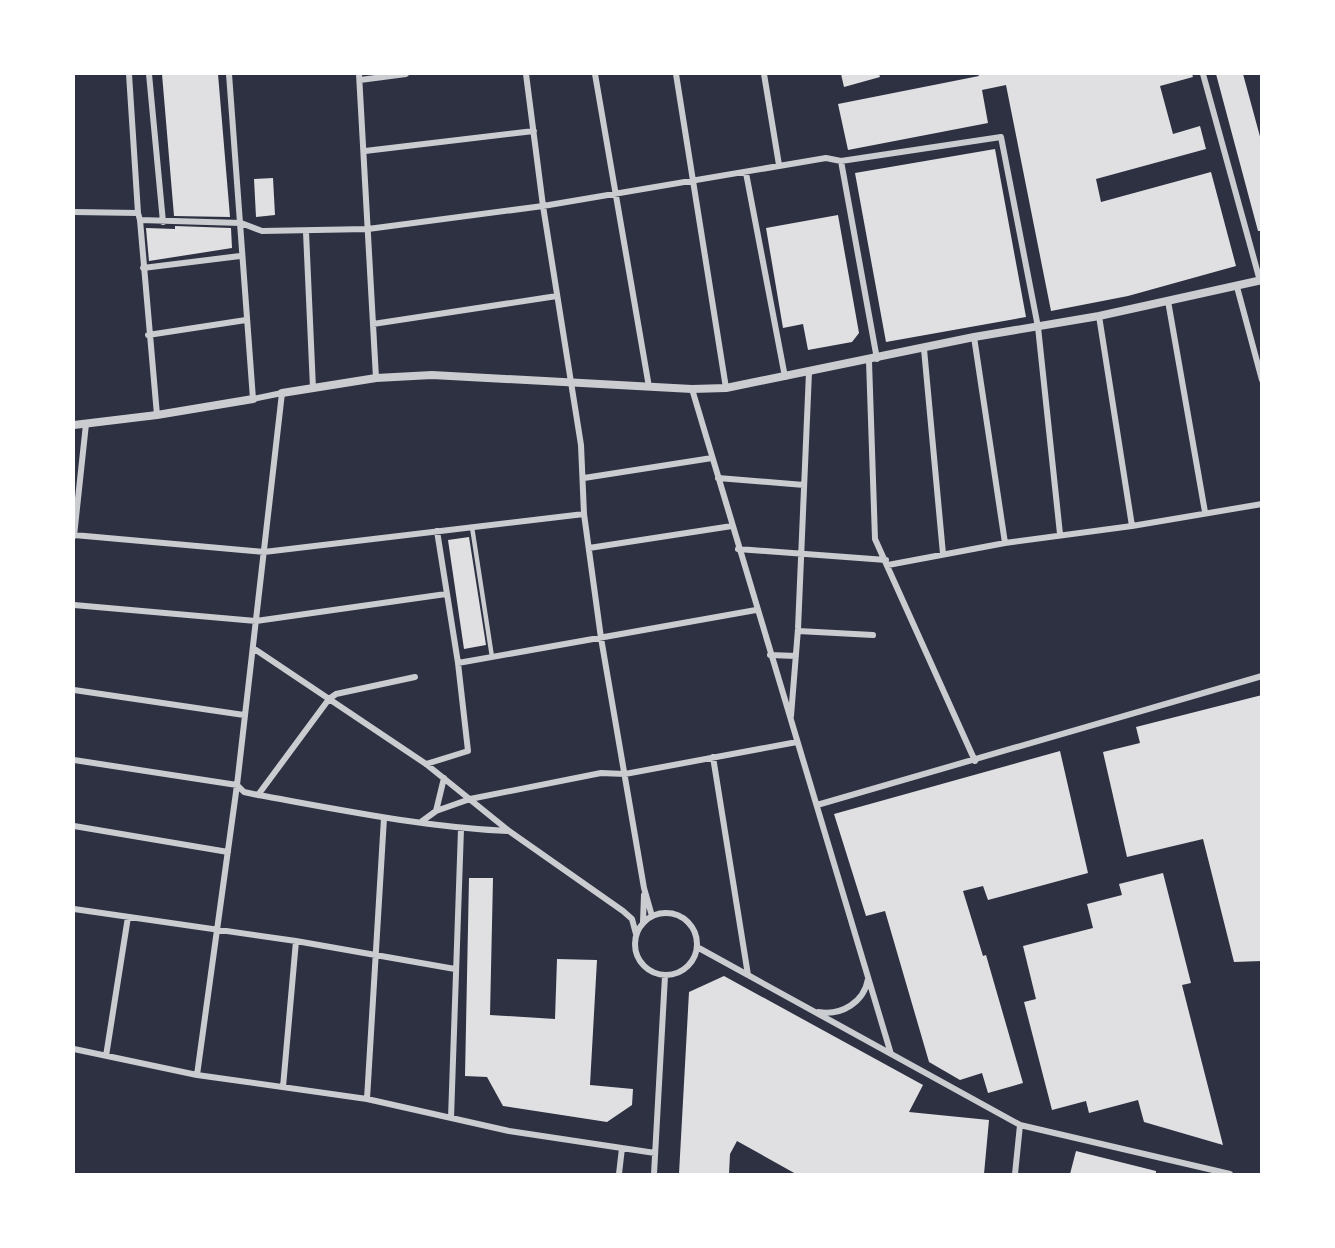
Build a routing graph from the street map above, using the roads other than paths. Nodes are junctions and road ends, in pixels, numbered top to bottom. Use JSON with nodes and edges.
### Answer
{"nodes":[{"id":1,"x":129,"y":74,"type":"edge"},
{"id":2,"x":149,"y":74,"type":"edge"},
{"id":3,"x":229,"y":74,"type":"edge"},
{"id":4,"x":406,"y":74,"type":"edge"},
{"id":5,"x":526,"y":74,"type":"edge"},
{"id":6,"x":595,"y":74,"type":"edge"},
{"id":7,"x":676,"y":74,"type":"edge"},
{"id":8,"x":764,"y":74,"type":"edge"},
{"id":9,"x":1203,"y":74,"type":"edge"},
{"id":10,"x":359,"y":77,"type":"edge"},
{"id":11,"x":534,"y":131,"type":"junction"},
{"id":12,"x":365,"y":152,"type":"junction"},
{"id":13,"x":841,"y":161,"type":"junction"},
{"id":14,"x":779,"y":165,"type":"junction"},
{"id":15,"x":746,"y":173,"type":"junction"},
{"id":16,"x":691,"y":181,"type":"junction"},
{"id":17,"x":616,"y":194,"type":"junction"},
{"id":18,"x":543,"y":206,"type":"junction"},
{"id":19,"x":74,"y":212,"type":"edge"},
{"id":20,"x":139,"y":216,"type":"junction"},
{"id":21,"x":163,"y":222,"type":"junction"},
{"id":22,"x":241,"y":223,"type":"junction"},
{"id":23,"x":368,"y":229,"type":"junction"},
{"id":24,"x":306,"y":232,"type":"junction"},
{"id":25,"x":240,"y":256,"type":"junction"},
{"id":26,"x":143,"y":268,"type":"junction"},
{"id":27,"x":1261,"y":280,"type":"edge"},
{"id":28,"x":1237,"y":287,"type":"junction"},
{"id":29,"x":557,"y":296,"type":"junction"},
{"id":30,"x":1168,"y":302,"type":"junction"},
{"id":31,"x":1099,"y":316,"type":"junction"},
{"id":32,"x":246,"y":320,"type":"junction"},
{"id":33,"x":373,"y":324,"type":"junction"},
{"id":34,"x":1038,"y":327,"type":"junction"},
{"id":35,"x":148,"y":335,"type":"junction"},
{"id":36,"x":974,"y":337,"type":"junction"},
{"id":37,"x":924,"y":349,"type":"junction"},
{"id":38,"x":873,"y":360,"type":"junction"},
{"id":39,"x":809,"y":372,"type":"junction"},
{"id":40,"x":785,"y":377,"type":"junction"},
{"id":41,"x":376,"y":378,"type":"junction"},
{"id":42,"x":1262,"y":380,"type":"edge"},
{"id":43,"x":572,"y":382,"type":"junction"},
{"id":44,"x":649,"y":387,"type":"junction"},
{"id":45,"x":313,"y":388,"type":"junction"},
{"id":46,"x":726,"y":388,"type":"junction"},
{"id":47,"x":692,"y":389,"type":"junction"},
{"id":48,"x":282,"y":393,"type":"junction"},
{"id":49,"x":253,"y":399,"type":"junction"},
{"id":50,"x":157,"y":415,"type":"junction"},
{"id":51,"x":74,"y":418,"type":"edge"},
{"id":52,"x":74,"y":424,"type":"edge"},
{"id":53,"x":86,"y":424,"type":"junction"},
{"id":54,"x":712,"y":458,"type":"junction"},
{"id":55,"x":584,"y":478,"type":"junction"},
{"id":56,"x":718,"y":478,"type":"junction"},
{"id":57,"x":804,"y":486,"type":"junction"},
{"id":58,"x":1262,"y":504,"type":"edge"},
{"id":59,"x":1205,"y":512,"type":"junction"},
{"id":60,"x":584,"y":514,"type":"junction"},
{"id":61,"x":732,"y":526,"type":"junction"},
{"id":62,"x":1132,"y":526,"type":"junction"},
{"id":63,"x":472,"y":527,"type":"junction"},
{"id":64,"x":437,"y":531,"type":"junction"},
{"id":65,"x":1060,"y":534,"type":"junction"},
{"id":66,"x":74,"y":537,"type":"edge"},
{"id":67,"x":1005,"y":543,"type":"junction"},
{"id":68,"x":590,"y":548,"type":"junction"},
{"id":69,"x":738,"y":549,"type":"junction"},
{"id":70,"x":264,"y":552,"type":"junction"},
{"id":71,"x":801,"y":554,"type":"junction"},
{"id":72,"x":943,"y":554,"type":"junction"},
{"id":73,"x":886,"y":563,"type":"junction"},
{"id":74,"x":446,"y":594,"type":"junction"},
{"id":75,"x":74,"y":605,"type":"edge"},
{"id":76,"x":756,"y":610,"type":"junction"},
{"id":77,"x":256,"y":621,"type":"junction"},
{"id":78,"x":798,"y":631,"type":"junction"},
{"id":79,"x":873,"y":635,"type":"dead end"},
{"id":80,"x":601,"y":638,"type":"junction"},
{"id":81,"x":254,"y":648,"type":"junction"},
{"id":82,"x":770,"y":655,"type":"junction"},
{"id":83,"x":796,"y":656,"type":"junction"},
{"id":84,"x":492,"y":657,"type":"junction"},
{"id":85,"x":458,"y":663,"type":"junction"},
{"id":86,"x":1262,"y":676,"type":"edge"},
{"id":87,"x":415,"y":677,"type":"dead end"},
{"id":88,"x":74,"y":690,"type":"edge"},
{"id":89,"x":329,"y":699,"type":"junction"},
{"id":90,"x":244,"y":715,"type":"junction"},
{"id":91,"x":790,"y":719,"type":"junction"},
{"id":92,"x":796,"y":742,"type":"junction"},
{"id":93,"x":713,"y":757,"type":"junction"},
{"id":94,"x":74,"y":760,"type":"edge"},
{"id":95,"x":975,"y":760,"type":"junction"},
{"id":96,"x":426,"y":764,"type":"junction"},
{"id":97,"x":625,"y":774,"type":"junction"},
{"id":98,"x":444,"y":778,"type":"junction"},
{"id":99,"x":237,"y":785,"type":"junction"},
{"id":100,"x":258,"y":795,"type":"junction"},
{"id":101,"x":470,"y":799,"type":"junction"},
{"id":102,"x":818,"y":805,"type":"junction"},
{"id":103,"x":436,"y":811,"type":"junction"},
{"id":104,"x":384,"y":818,"type":"junction"},
{"id":105,"x":421,"y":822,"type":"junction"},
{"id":106,"x":74,"y":826,"type":"edge"},
{"id":107,"x":461,"y":829,"type":"junction"},
{"id":108,"x":509,"y":831,"type":"junction"},
{"id":109,"x":228,"y":852,"type":"junction"},
{"id":110,"x":644,"y":888,"type":"junction"},
{"id":111,"x":74,"y":909,"type":"edge"},
{"id":112,"x":652,"y":916,"type":"junction"},
{"id":113,"x":128,"y":918,"type":"junction"},
{"id":114,"x":643,"y":922,"type":"junction"},
{"id":115,"x":217,"y":930,"type":"junction"},
{"id":116,"x":636,"y":934,"type":"junction"},
{"id":117,"x":296,"y":942,"type":"junction"},
{"id":118,"x":697,"y":947,"type":"junction"},
{"id":119,"x":376,"y":955,"type":"junction"},
{"id":120,"x":455,"y":969,"type":"junction"},
{"id":121,"x":748,"y":975,"type":"junction"},
{"id":122,"x":868,"y":975,"type":"junction"},
{"id":123,"x":665,"y":976,"type":"junction"},
{"id":124,"x":815,"y":1012,"type":"junction"},
{"id":125,"x":74,"y":1049,"type":"edge"},
{"id":126,"x":891,"y":1054,"type":"junction"},
{"id":127,"x":106,"y":1056,"type":"junction"},
{"id":128,"x":197,"y":1075,"type":"junction"},
{"id":129,"x":283,"y":1087,"type":"junction"},
{"id":130,"x":367,"y":1099,"type":"junction"},
{"id":131,"x":451,"y":1118,"type":"junction"},
{"id":132,"x":1020,"y":1125,"type":"junction"},
{"id":133,"x":622,"y":1148,"type":"junction"},
{"id":134,"x":655,"y":1153,"type":"junction"},
{"id":135,"x":619,"y":1174,"type":"edge"},
{"id":136,"x":654,"y":1174,"type":"edge"},
{"id":137,"x":1015,"y":1174,"type":"edge"},
{"id":138,"x":1230,"y":1174,"type":"edge"}],
"edges":[{"from":1,"to":20,"type":"street"},
{"from":2,"to":21,"type":"street"},
{"from":3,"to":22,"type":"street"},
{"from":4,"to":10,"type":"street"},
{"from":5,"to":11,"type":"street"},
{"from":6,"to":17,"type":"street"},
{"from":7,"to":16,"type":"street"},
{"from":8,"to":14,"type":"street"},
{"from":9,"to":27,"type":"street"},
{"from":10,"to":12,"type":"street"},
{"from":11,"to":12,"type":"street"},
{"from":11,"to":18,"type":"street"},
{"from":12,"to":23,"type":"street"},
{"from":13,"to":14,"type":"street"},
{"from":13,"to":34,"type":"street"},
{"from":13,"to":38,"type":"street"},
{"from":14,"to":15,"type":"street"},
{"from":15,"to":16,"type":"street"},
{"from":15,"to":40,"type":"street"},
{"from":16,"to":17,"type":"street"},
{"from":16,"to":46,"type":"street"},
{"from":17,"to":18,"type":"street"},
{"from":17,"to":44,"type":"street"},
{"from":18,"to":23,"type":"street"},
{"from":18,"to":29,"type":"street"},
{"from":19,"to":20,"type":"street"},
{"from":20,"to":21,"type":"street"},
{"from":20,"to":26,"type":"street"},
{"from":21,"to":22,"type":"street"},
{"from":22,"to":24,"type":"street"},
{"from":22,"to":25,"type":"street"},
{"from":23,"to":24,"type":"street"},
{"from":23,"to":33,"type":"street"},
{"from":24,"to":45,"type":"street"},
{"from":25,"to":26,"type":"street"},
{"from":25,"to":32,"type":"street"},
{"from":26,"to":35,"type":"street"},
{"from":27,"to":28,"type":"street"},
{"from":28,"to":30,"type":"street"},
{"from":28,"to":42,"type":"street"},
{"from":29,"to":33,"type":"street"},
{"from":29,"to":43,"type":"street"},
{"from":30,"to":31,"type":"street"},
{"from":30,"to":59,"type":"street"},
{"from":31,"to":34,"type":"street"},
{"from":31,"to":62,"type":"street"},
{"from":32,"to":35,"type":"street"},
{"from":32,"to":49,"type":"street"},
{"from":33,"to":41,"type":"street"},
{"from":34,"to":36,"type":"street"},
{"from":34,"to":65,"type":"street"},
{"from":35,"to":50,"type":"street"},
{"from":36,"to":37,"type":"street"},
{"from":36,"to":67,"type":"street"},
{"from":37,"to":38,"type":"street"},
{"from":37,"to":72,"type":"street"},
{"from":38,"to":39,"type":"street"},
{"from":38,"to":73,"type":"street"},
{"from":39,"to":40,"type":"street"},
{"from":39,"to":57,"type":"street"},
{"from":40,"to":46,"type":"street"},
{"from":41,"to":43,"type":"street"},
{"from":41,"to":45,"type":"street"},
{"from":43,"to":44,"type":"street"},
{"from":43,"to":55,"type":"street"},
{"from":44,"to":47,"type":"street"},
{"from":45,"to":48,"type":"street"},
{"from":46,"to":47,"type":"street"},
{"from":47,"to":54,"type":"street"},
{"from":48,"to":49,"type":"street"},
{"from":48,"to":70,"type":"street"},
{"from":49,"to":50,"type":"street"},
{"from":50,"to":53,"type":"street"},
{"from":51,"to":52,"type":"street"},
{"from":52,"to":53,"type":"street"},
{"from":53,"to":66,"type":"street"},
{"from":54,"to":55,"type":"street"},
{"from":54,"to":56,"type":"street"},
{"from":55,"to":60,"type":"street"},
{"from":56,"to":57,"type":"street"},
{"from":56,"to":61,"type":"street"},
{"from":57,"to":71,"type":"street"},
{"from":58,"to":59,"type":"street"},
{"from":59,"to":62,"type":"street"},
{"from":60,"to":63,"type":"street"},
{"from":60,"to":68,"type":"street"},
{"from":61,"to":68,"type":"street"},
{"from":61,"to":69,"type":"street"},
{"from":62,"to":65,"type":"street"},
{"from":63,"to":64,"type":"street"},
{"from":63,"to":84,"type":"street"},
{"from":64,"to":70,"type":"street"},
{"from":64,"to":74,"type":"street"},
{"from":65,"to":67,"type":"street"},
{"from":66,"to":70,"type":"street"},
{"from":67,"to":72,"type":"street"},
{"from":68,"to":80,"type":"street"},
{"from":69,"to":71,"type":"street"},
{"from":69,"to":76,"type":"street"},
{"from":70,"to":77,"type":"street"},
{"from":71,"to":73,"type":"street"},
{"from":71,"to":78,"type":"street"},
{"from":72,"to":73,"type":"street"},
{"from":73,"to":95,"type":"street"},
{"from":74,"to":77,"type":"street"},
{"from":74,"to":85,"type":"street"},
{"from":75,"to":77,"type":"street"},
{"from":76,"to":80,"type":"street"},
{"from":76,"to":82,"type":"street"},
{"from":77,"to":81,"type":"street"},
{"from":78,"to":79,"type":"street"},
{"from":78,"to":83,"type":"street"},
{"from":80,"to":84,"type":"street"},
{"from":80,"to":97,"type":"street"},
{"from":81,"to":89,"type":"street"},
{"from":81,"to":90,"type":"street"},
{"from":82,"to":83,"type":"street"},
{"from":82,"to":91,"type":"street"},
{"from":83,"to":91,"type":"street"},
{"from":84,"to":85,"type":"street"},
{"from":85,"to":96,"type":"street"},
{"from":86,"to":95,"type":"street"},
{"from":87,"to":89,"type":"street"},
{"from":88,"to":90,"type":"street"},
{"from":89,"to":96,"type":"street"},
{"from":89,"to":100,"type":"street"},
{"from":90,"to":99,"type":"street"},
{"from":91,"to":92,"type":"street"},
{"from":92,"to":93,"type":"street"},
{"from":92,"to":102,"type":"street"},
{"from":93,"to":97,"type":"street"},
{"from":93,"to":121,"type":"street"},
{"from":94,"to":99,"type":"street"},
{"from":95,"to":102,"type":"street"},
{"from":96,"to":98,"type":"street"},
{"from":97,"to":101,"type":"street"},
{"from":97,"to":110,"type":"street"},
{"from":98,"to":101,"type":"street"},
{"from":98,"to":103,"type":"street"},
{"from":99,"to":100,"type":"street"},
{"from":99,"to":109,"type":"street"},
{"from":100,"to":104,"type":"street"},
{"from":101,"to":103,"type":"street"},
{"from":101,"to":108,"type":"street"},
{"from":102,"to":122,"type":"street"},
{"from":103,"to":105,"type":"street"},
{"from":104,"to":105,"type":"street"},
{"from":104,"to":119,"type":"street"},
{"from":105,"to":107,"type":"street"},
{"from":106,"to":109,"type":"street"},
{"from":107,"to":108,"type":"street"},
{"from":107,"to":120,"type":"street"},
{"from":108,"to":116,"type":"street"},
{"from":109,"to":115,"type":"street"},
{"from":110,"to":112,"type":"street"},
{"from":110,"to":114,"type":"street"},
{"from":111,"to":113,"type":"street"},
{"from":112,"to":114,"type":"street"},
{"from":112,"to":118,"type":"street"},
{"from":113,"to":115,"type":"street"},
{"from":113,"to":127,"type":"street"},
{"from":114,"to":116,"type":"street"},
{"from":115,"to":117,"type":"street"},
{"from":115,"to":128,"type":"street"},
{"from":116,"to":123,"type":"street"},
{"from":117,"to":119,"type":"street"},
{"from":117,"to":129,"type":"street"},
{"from":118,"to":121,"type":"street"},
{"from":118,"to":123,"type":"street"},
{"from":119,"to":120,"type":"street"},
{"from":119,"to":130,"type":"street"},
{"from":120,"to":131,"type":"street"},
{"from":121,"to":124,"type":"street"},
{"from":122,"to":124,"type":"street"},
{"from":122,"to":126,"type":"street"},
{"from":123,"to":134,"type":"street"},
{"from":124,"to":126,"type":"street"},
{"from":125,"to":127,"type":"street"},
{"from":126,"to":132,"type":"street"},
{"from":127,"to":128,"type":"street"},
{"from":128,"to":129,"type":"street"},
{"from":129,"to":130,"type":"street"},
{"from":130,"to":131,"type":"street"},
{"from":131,"to":133,"type":"street"},
{"from":132,"to":137,"type":"street"},
{"from":132,"to":138,"type":"street"},
{"from":133,"to":134,"type":"street"},
{"from":133,"to":135,"type":"street"},
{"from":134,"to":136,"type":"street"}]}
